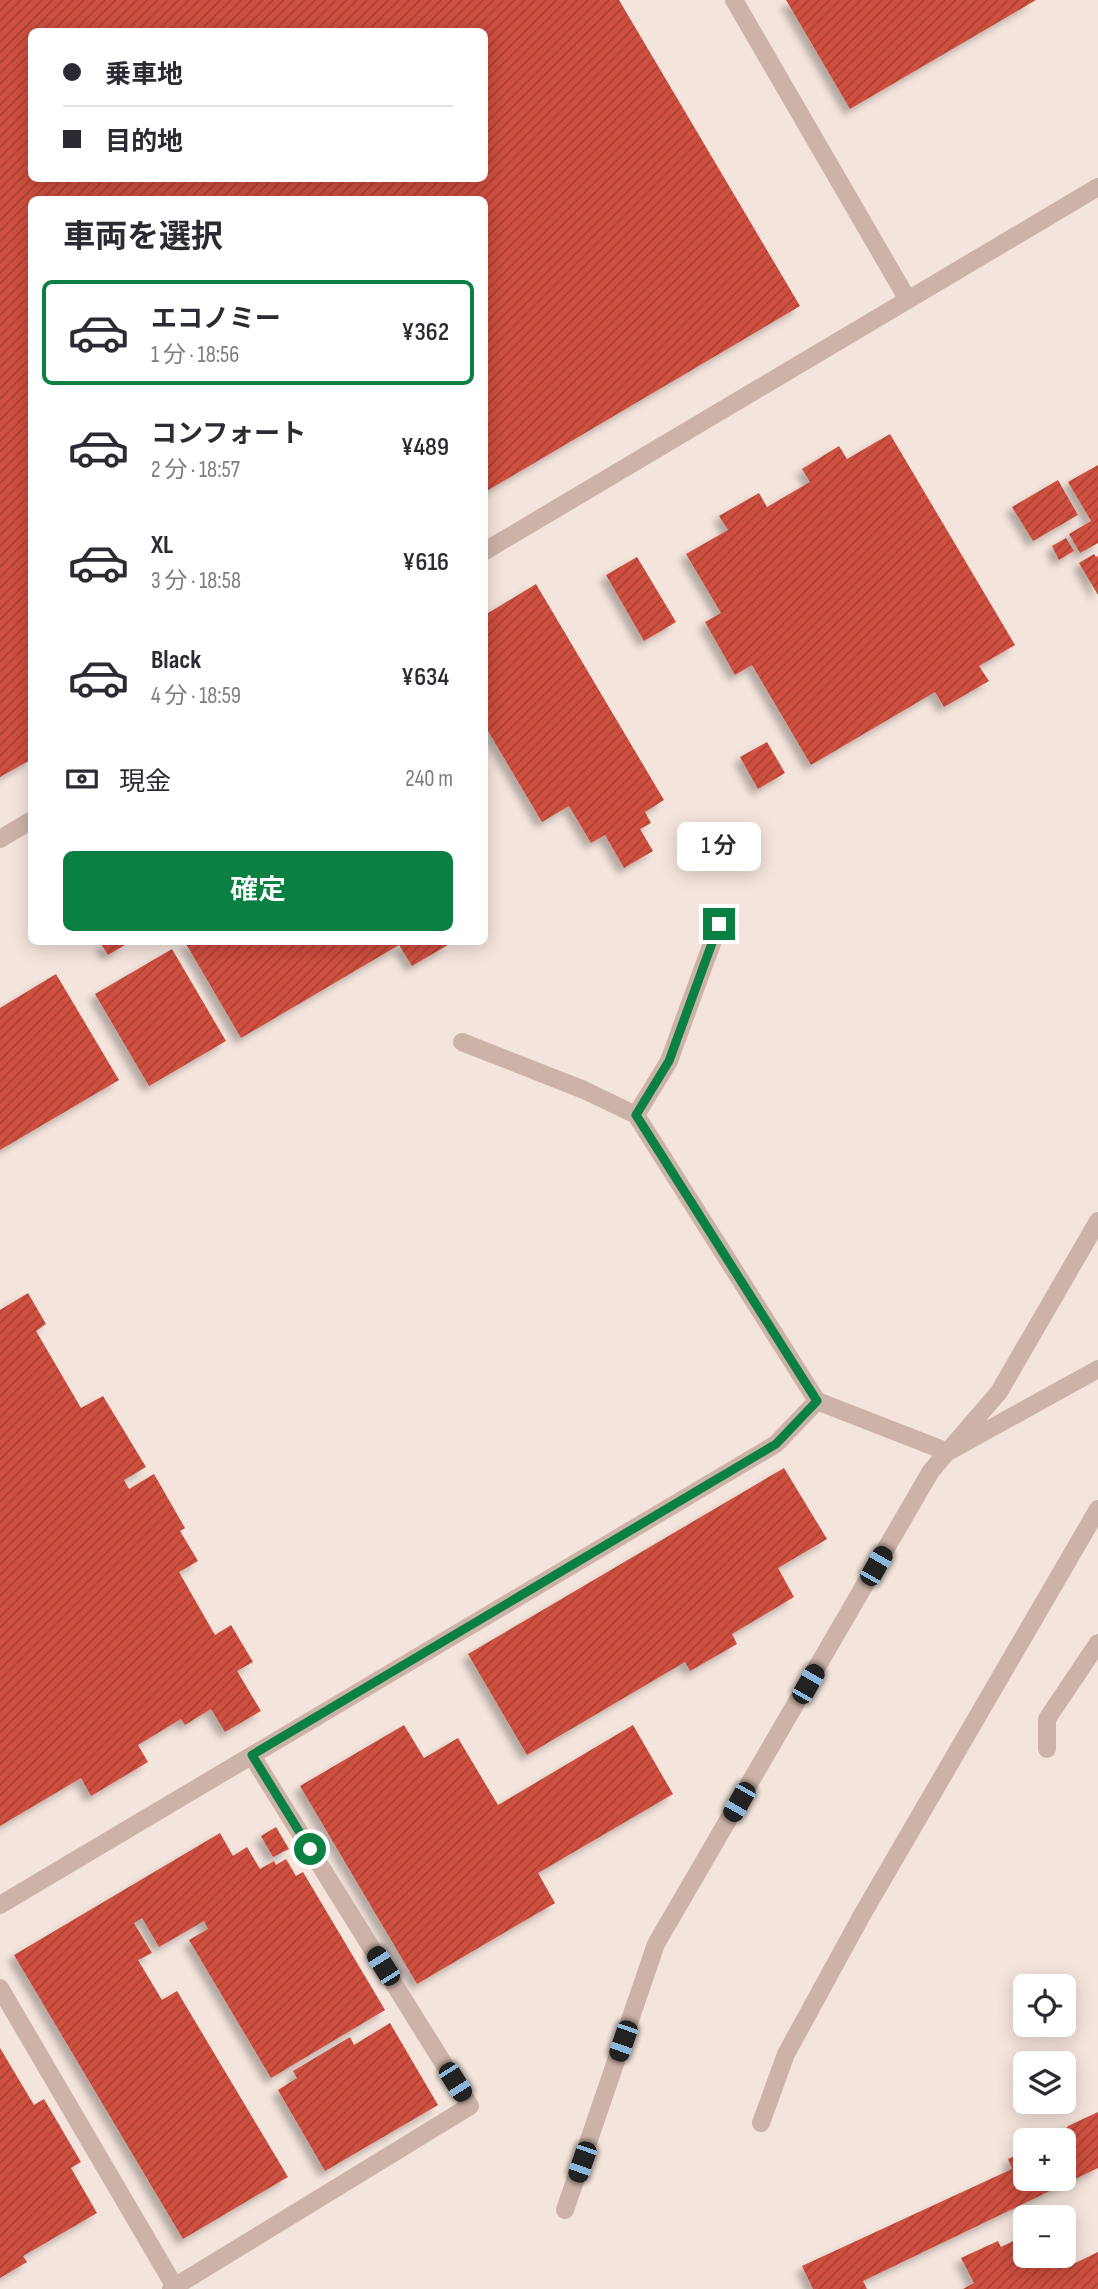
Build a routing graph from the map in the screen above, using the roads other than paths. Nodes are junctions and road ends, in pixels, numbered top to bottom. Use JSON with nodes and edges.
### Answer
{"nodes":[{"id":1,"x":734,"y":0,"type":"edge"},
{"id":2,"x":1098,"y":187,"type":"edge"},
{"id":3,"x":908,"y":300,"type":"junction"},
{"id":4,"x":488,"y":549,"type":"edge"},
{"id":5,"x":28,"y":822,"type":"edge"},
{"id":6,"x":0,"y":839,"type":"edge"},
{"id":7,"x":719,"y":924,"type":"dead end"},
{"id":8,"x":462,"y":1042,"type":"dead end"},
{"id":9,"x":636,"y":1115,"type":"junction"},
{"id":10,"x":1098,"y":1221,"type":"edge"},
{"id":11,"x":1098,"y":1369,"type":"edge"},
{"id":12,"x":817,"y":1401,"type":"junction"},
{"id":13,"x":948,"y":1452,"type":"junction"},
{"id":14,"x":1098,"y":1509,"type":"edge"},
{"id":15,"x":1098,"y":1643,"type":"edge"},
{"id":16,"x":1047,"y":1749,"type":"dead end"},
{"id":17,"x":252,"y":1755,"type":"junction"},
{"id":18,"x":0,"y":1905,"type":"edge"},
{"id":19,"x":0,"y":1988,"type":"edge"},
{"id":20,"x":761,"y":2123,"type":"dead end"},
{"id":21,"x":565,"y":2210,"type":"dead end"},
{"id":22,"x":173,"y":2288,"type":"edge"}],
"edges":[{"from":1,"to":3,"type":"lane"},
{"from":2,"to":3,"type":"lane"},
{"from":3,"to":4,"type":"lane"},
{"from":5,"to":6,"type":"lane"},
{"from":7,"to":9,"type":"lane"},
{"from":8,"to":9,"type":"lane"},
{"from":9,"to":12,"type":"lane"},
{"from":10,"to":13,"type":"lane"},
{"from":11,"to":13,"type":"lane"},
{"from":12,"to":13,"type":"lane"},
{"from":12,"to":17,"type":"lane"},
{"from":13,"to":21,"type":"lane"},
{"from":14,"to":20,"type":"lane"},
{"from":15,"to":16,"type":"lane"},
{"from":17,"to":18,"type":"lane"},
{"from":17,"to":22,"type":"lane"},
{"from":19,"to":22,"type":"lane"}]}
